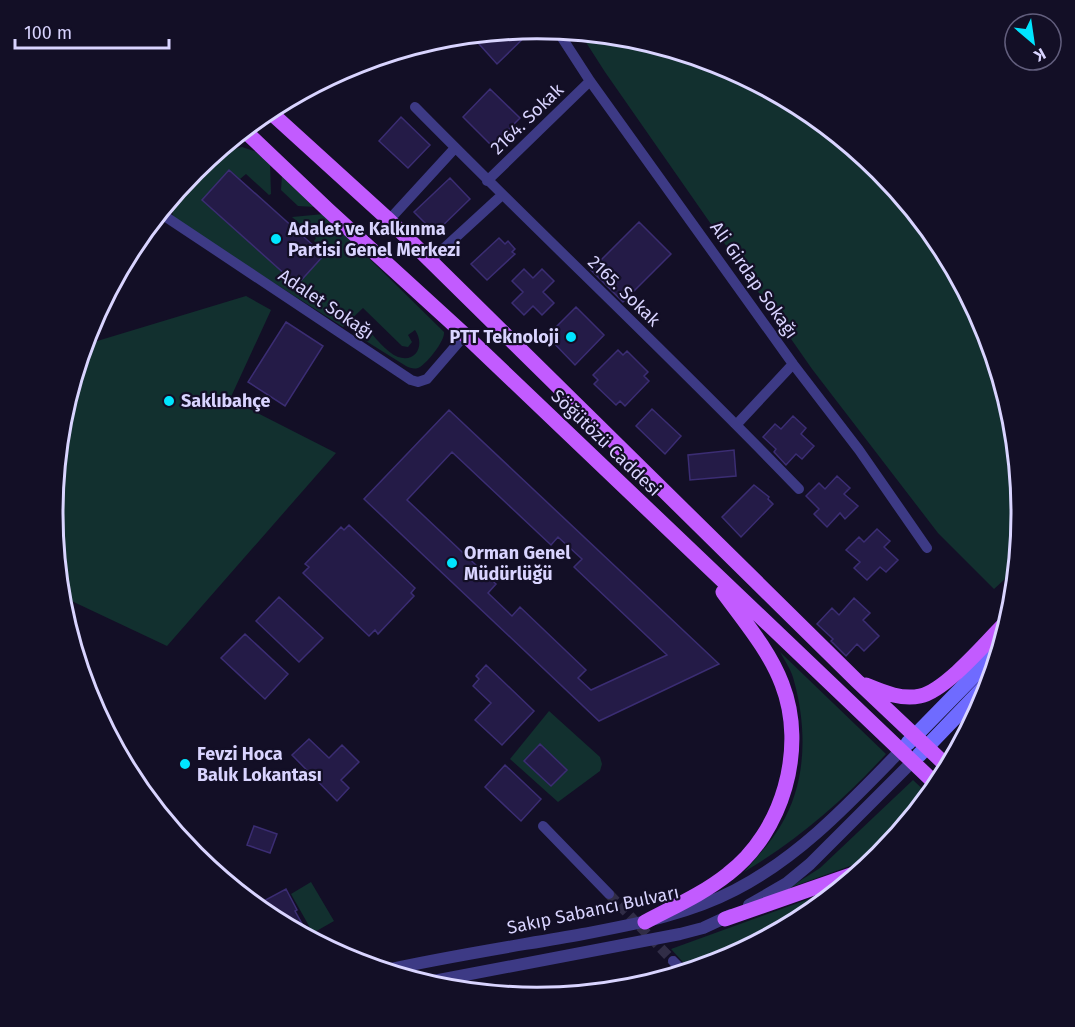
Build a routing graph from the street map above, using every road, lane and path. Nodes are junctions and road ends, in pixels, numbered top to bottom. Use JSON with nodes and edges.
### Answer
{"nodes":[{"id":1,"x":563,"y":40,"type":"edge"},
{"id":2,"x":590,"y":81,"type":"junction"},
{"id":3,"x":415,"y":107,"type":"dead end"},
{"id":4,"x":276,"y":118,"type":"edge"},
{"id":5,"x":250,"y":136,"type":"edge"},
{"id":6,"x":455,"y":148,"type":"junction"},
{"id":7,"x":487,"y":181,"type":"junction"},
{"id":8,"x":502,"y":195,"type":"junction"},
{"id":9,"x":167,"y":218,"type":"edge"},
{"id":10,"x":389,"y":220,"type":"junction"},
{"id":11,"x":430,"y":261,"type":"junction"},
{"id":12,"x":465,"y":335,"type":"junction"},
{"id":13,"x":793,"y":364,"type":"junction"},
{"id":14,"x":737,"y":424,"type":"junction"},
{"id":15,"x":799,"y":489,"type":"dead end"},
{"id":16,"x":927,"y":548,"type":"dead end"},
{"id":17,"x":701,"y":562,"type":"junction"},
{"id":18,"x":997,"y":631,"type":"edge"},
{"id":19,"x":987,"y":665,"type":"edge"},
{"id":20,"x":858,"y":681,"type":"junction"},
{"id":21,"x":978,"y":690,"type":"edge"},
{"id":22,"x":943,"y":718,"type":"junction"},
{"id":23,"x":914,"y":749,"type":"junction"},
{"id":24,"x":942,"y":761,"type":"edge"},
{"id":25,"x":931,"y":779,"type":"edge"},
{"id":26,"x":543,"y":826,"type":"dead end"},
{"id":27,"x":839,"y":879,"type":"edge"},
{"id":28,"x":609,"y":894,"type":"tunnel mouth"},
{"id":29,"x":725,"y":919,"type":"junction"},
{"id":30,"x":645,"y":922,"type":"junction"},
{"id":31,"x":673,"y":961,"type":"tunnel mouth"},
{"id":32,"x":678,"y":966,"type":"edge"},
{"id":33,"x":400,"y":968,"type":"edge"},
{"id":34,"x":445,"y":979,"type":"edge"}],
"edges":[{"from":1,"to":2,"type":"street","name":"Ali Girdap Sokağı"},
{"from":2,"to":7,"type":"street","name":"2164. Sokak"},
{"from":2,"to":13,"type":"street","name":"Ali Girdap Sokağı"},
{"from":3,"to":6,"type":"street","name":"2165. Sokak"},
{"from":4,"to":10,"type":"main road","name":"Söğütözü Caddesi"},
{"from":5,"to":12,"type":"main road","name":"Söğütözü Caddesi"},
{"from":6,"to":7,"type":"street","name":"2165. Sokak"},
{"from":6,"to":10,"type":"street"},
{"from":7,"to":8,"type":"street","name":"2165. Sokak"},
{"from":8,"to":11,"type":"street"},
{"from":8,"to":14,"type":"street","name":"2165. Sokak"},
{"from":9,"to":12,"type":"street","name":"Adalet Sokağı"},
{"from":10,"to":11,"type":"main road","name":"Söğütözü Caddesi"},
{"from":11,"to":20,"type":"main road","name":"Söğütözü Caddesi"},
{"from":12,"to":17,"type":"main road","name":"Söğütözü Caddesi"},
{"from":13,"to":14,"type":"street"},
{"from":13,"to":16,"type":"street","name":"Ali Girdap Sokağı"},
{"from":14,"to":15,"type":"street","name":"2165. Sokak"},
{"from":17,"to":25,"type":"main road","name":"Söğütözü Caddesi"},
{"from":17,"to":30,"type":"main road"},
{"from":18,"to":20,"type":"main road"},
{"from":19,"to":22,"type":"main road","name":"Sakıp Sabancı Bulvarı"},
{"from":20,"to":24,"type":"main road","name":"Söğütözü Caddesi"},
{"from":21,"to":22,"type":"main road","name":"Sakıp Sabancı Bulvarı"},
{"from":22,"to":23,"type":"main road","name":"Sakıp Sabancı Bulvarı"},
{"from":23,"to":29,"type":"street","name":"Sakıp Sabancı Bulvarı"},
{"from":23,"to":30,"type":"street","name":"Sakıp Sabancı Bulvarı"},
{"from":26,"to":28,"type":"street"},
{"from":27,"to":29,"type":"main road"},
{"from":29,"to":34,"type":"street","name":"Sakıp Sabancı Bulvarı"},
{"from":30,"to":33,"type":"street","name":"Sakıp Sabancı Bulvarı"},
{"from":31,"to":32,"type":"street"}]}
